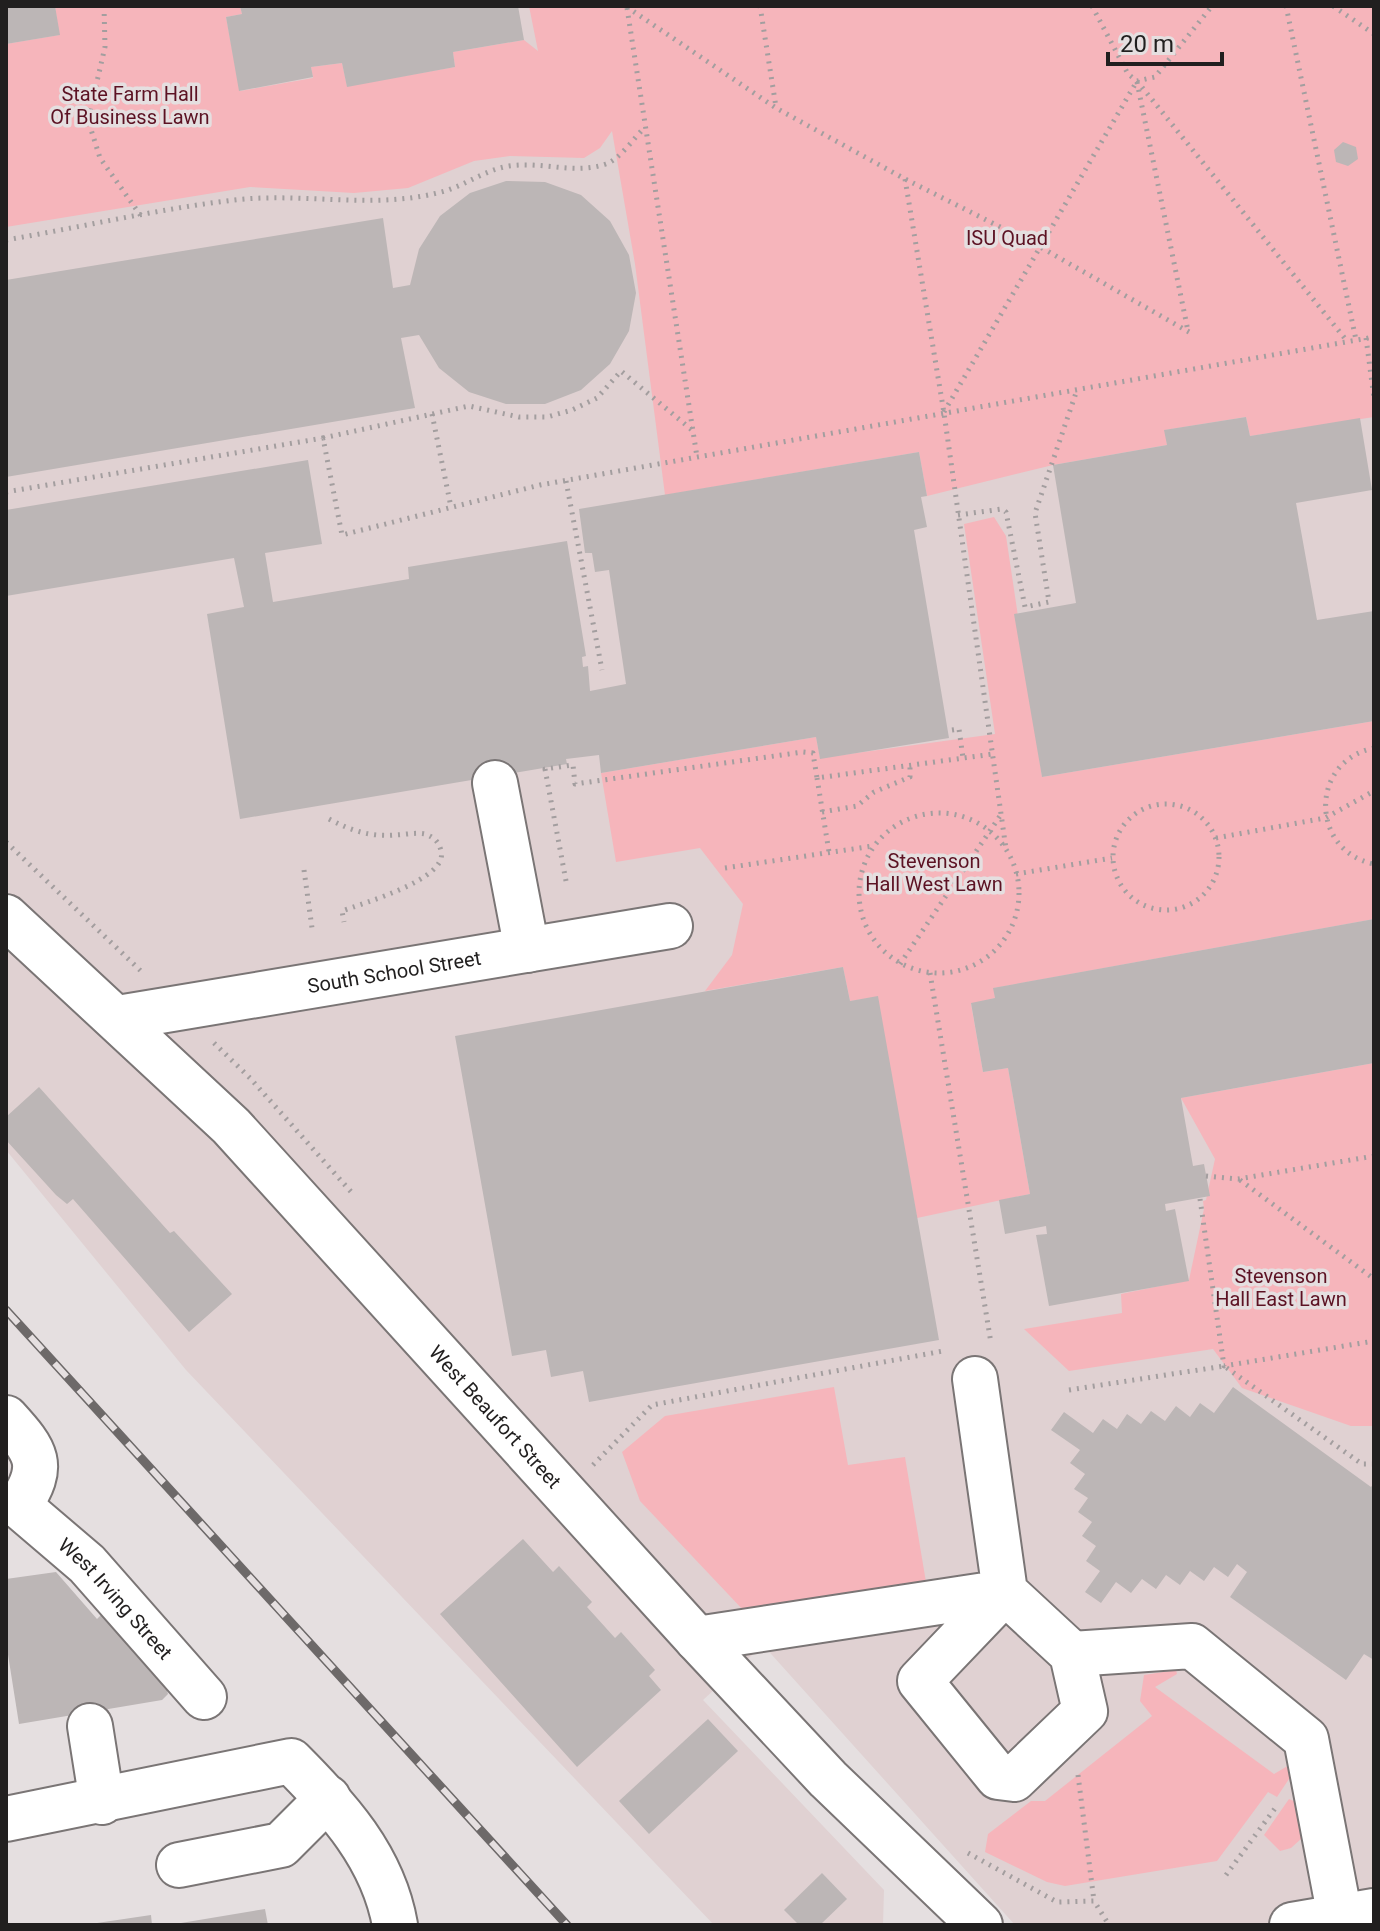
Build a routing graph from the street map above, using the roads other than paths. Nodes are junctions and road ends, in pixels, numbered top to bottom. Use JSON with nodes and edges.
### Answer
{"nodes":[{"id":1,"x":495,"y":783,"type":"dead end"},
{"id":2,"x":6,"y":917,"type":"edge"},
{"id":3,"x":670,"y":926,"type":"dead end"},
{"id":4,"x":527,"y":950,"type":"junction"},
{"id":5,"x":118,"y":1018,"type":"junction"},
{"id":6,"x":966,"y":1359,"type":"road end"},
{"id":7,"x":6,"y":1418,"type":"edge"},
{"id":8,"x":12,"y":1508,"type":"edge"},
{"id":9,"x":1005,"y":1592,"type":"junction"},
{"id":10,"x":697,"y":1639,"type":"junction"},
{"id":11,"x":1072,"y":1654,"type":"junction"},
{"id":12,"x":204,"y":1697,"type":"dead end"},
{"id":13,"x":90,"y":1726,"type":"dead end"},
{"id":14,"x":328,"y":1798,"type":"junction"},
{"id":15,"x":102,"y":1802,"type":"junction"},
{"id":16,"x":6,"y":1819,"type":"edge"},
{"id":17,"x":179,"y":1865,"type":"dead end"},
{"id":18,"x":1357,"y":1914,"type":"edge"},
{"id":19,"x":395,"y":1925,"type":"edge"},
{"id":20,"x":980,"y":1925,"type":"edge"},
{"id":21,"x":1292,"y":1925,"type":"edge"}],
"edges":[{"from":1,"to":4,"type":"street"},
{"from":2,"to":5,"type":"street","name":"West Beaufort Street"},
{"from":3,"to":4,"type":"street","name":"South School Street"},
{"from":4,"to":5,"type":"street","name":"South School Street"},
{"from":5,"to":10,"type":"street","name":"West Beaufort Street"},
{"from":6,"to":9,"type":"street"},
{"from":7,"to":8,"type":"street"},
{"from":8,"to":12,"type":"street","name":"West Irving Street"},
{"from":9,"to":10,"type":"street"},
{"from":9,"to":11,"type":"street"},
{"from":9,"to":11,"type":"street"},
{"from":10,"to":20,"type":"street","name":"West Beaufort Street"},
{"from":11,"to":18,"type":"street"},
{"from":13,"to":15,"type":"street"},
{"from":14,"to":15,"type":"street"},
{"from":14,"to":17,"type":"street"},
{"from":14,"to":19,"type":"street"},
{"from":15,"to":16,"type":"street"},
{"from":18,"to":21,"type":"street"}]}
